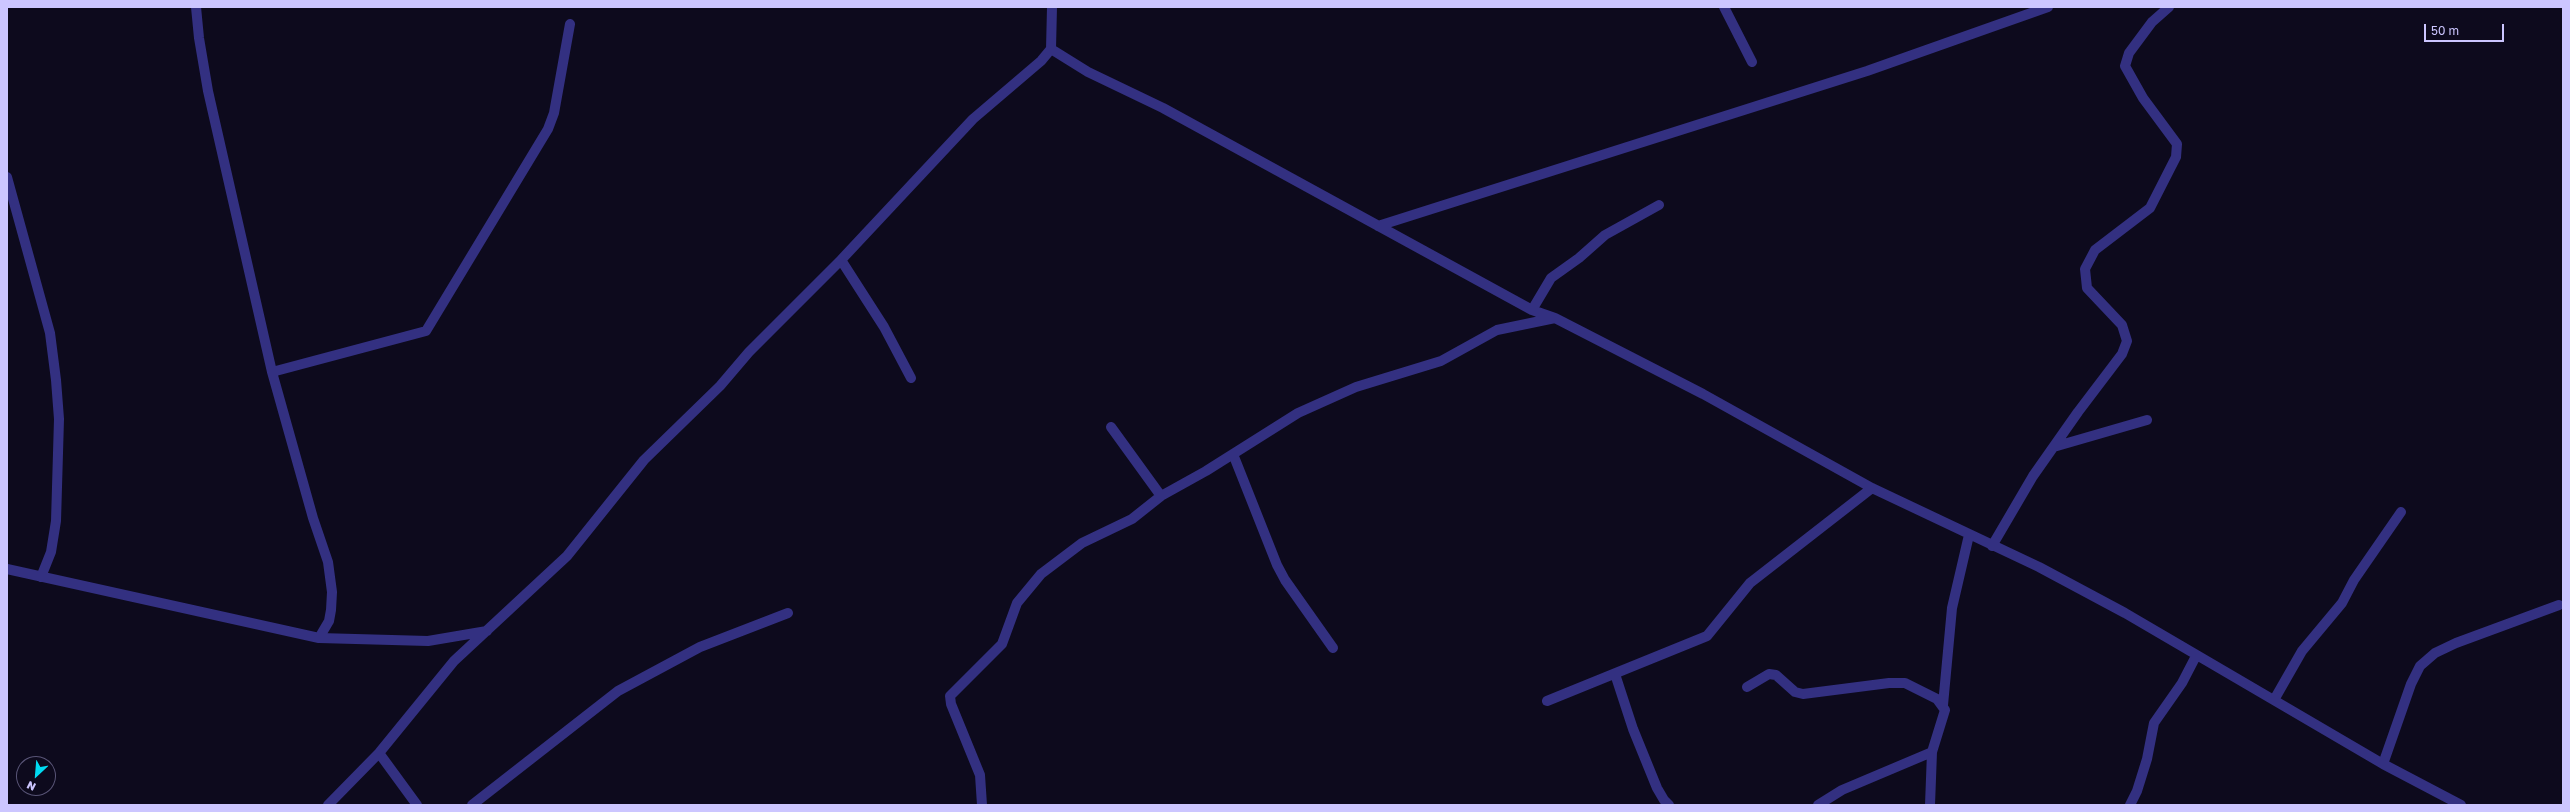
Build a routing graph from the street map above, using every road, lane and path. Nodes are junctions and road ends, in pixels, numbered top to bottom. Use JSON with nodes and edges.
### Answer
{"nodes":[{"id":1,"x":196,"y":7,"type":"edge"},
{"id":2,"x":1052,"y":7,"type":"edge"},
{"id":3,"x":1724,"y":7,"type":"edge"},
{"id":4,"x":2048,"y":7,"type":"edge"},
{"id":5,"x":2169,"y":7,"type":"edge"},
{"id":6,"x":570,"y":24,"type":"dead end"},
{"id":7,"x":1051,"y":49,"type":"junction"},
{"id":8,"x":1752,"y":62,"type":"dead end"},
{"id":9,"x":7,"y":177,"type":"edge"},
{"id":10,"x":1659,"y":206,"type":"dead end"},
{"id":11,"x":1378,"y":226,"type":"junction"},
{"id":12,"x":841,"y":260,"type":"junction"},
{"id":13,"x":1532,"y":310,"type":"junction"},
{"id":14,"x":1555,"y":318,"type":"junction"},
{"id":15,"x":272,"y":372,"type":"junction"},
{"id":16,"x":911,"y":378,"type":"dead end"},
{"id":17,"x":2147,"y":420,"type":"dead end"},
{"id":18,"x":1111,"y":427,"type":"dead end"},
{"id":19,"x":2057,"y":446,"type":"junction"},
{"id":20,"x":1234,"y":454,"type":"junction"},
{"id":21,"x":1872,"y":488,"type":"junction"},
{"id":22,"x":1161,"y":496,"type":"junction"},
{"id":23,"x":2401,"y":512,"type":"dead end"},
{"id":24,"x":1969,"y":534,"type":"junction"},
{"id":25,"x":1992,"y":546,"type":"junction"},
{"id":26,"x":7,"y":569,"type":"edge"},
{"id":27,"x":41,"y":577,"type":"junction"},
{"id":28,"x":2560,"y":605,"type":"dead end"},
{"id":29,"x":788,"y":613,"type":"dead end"},
{"id":30,"x":487,"y":631,"type":"junction"},
{"id":31,"x":319,"y":638,"type":"junction"},
{"id":32,"x":1333,"y":648,"type":"dead end"},
{"id":33,"x":2196,"y":656,"type":"junction"},
{"id":34,"x":1615,"y":674,"type":"junction"},
{"id":35,"x":1747,"y":687,"type":"dead end"},
{"id":36,"x":2274,"y":700,"type":"junction"},
{"id":37,"x":1547,"y":701,"type":"dead end"},
{"id":38,"x":1943,"y":705,"type":"junction"},
{"id":39,"x":1932,"y":752,"type":"junction"},
{"id":40,"x":379,"y":753,"type":"junction"},
{"id":41,"x":2383,"y":764,"type":"junction"},
{"id":42,"x":328,"y":805,"type":"edge"},
{"id":43,"x":417,"y":805,"type":"edge"},
{"id":44,"x":472,"y":805,"type":"edge"},
{"id":45,"x":982,"y":805,"type":"edge"},
{"id":46,"x":1669,"y":805,"type":"edge"},
{"id":47,"x":1818,"y":805,"type":"edge"},
{"id":48,"x":1930,"y":805,"type":"edge"},
{"id":49,"x":2130,"y":805,"type":"edge"},
{"id":50,"x":2461,"y":805,"type":"edge"}],
"edges":[{"from":1,"to":15,"type":"street"},
{"from":2,"to":7,"type":"street"},
{"from":3,"to":8,"type":"street"},
{"from":4,"to":11,"type":"street"},
{"from":5,"to":19,"type":"street"},
{"from":6,"to":15,"type":"street"},
{"from":7,"to":11,"type":"street"},
{"from":7,"to":12,"type":"street"},
{"from":9,"to":27,"type":"street"},
{"from":10,"to":13,"type":"street"},
{"from":11,"to":13,"type":"street"},
{"from":12,"to":16,"type":"street"},
{"from":12,"to":30,"type":"street"},
{"from":13,"to":14,"type":"street"},
{"from":14,"to":20,"type":"street"},
{"from":14,"to":21,"type":"street"},
{"from":15,"to":31,"type":"street"},
{"from":17,"to":19,"type":"street"},
{"from":18,"to":22,"type":"street"},
{"from":19,"to":25,"type":"street"},
{"from":20,"to":22,"type":"street"},
{"from":20,"to":32,"type":"street"},
{"from":21,"to":24,"type":"street"},
{"from":21,"to":34,"type":"street"},
{"from":22,"to":45,"type":"street"},
{"from":23,"to":36,"type":"street"},
{"from":24,"to":25,"type":"street"},
{"from":24,"to":38,"type":"street"},
{"from":25,"to":33,"type":"street"},
{"from":26,"to":27,"type":"street"},
{"from":27,"to":31,"type":"street"},
{"from":28,"to":41,"type":"street"},
{"from":29,"to":44,"type":"street"},
{"from":30,"to":31,"type":"street"},
{"from":30,"to":40,"type":"street"},
{"from":33,"to":36,"type":"street"},
{"from":33,"to":49,"type":"street"},
{"from":34,"to":37,"type":"street"},
{"from":34,"to":46,"type":"street"},
{"from":35,"to":38,"type":"street"},
{"from":36,"to":41,"type":"street"},
{"from":38,"to":39,"type":"street"},
{"from":39,"to":47,"type":"street"},
{"from":39,"to":48,"type":"street"},
{"from":40,"to":42,"type":"street"},
{"from":40,"to":43,"type":"street"},
{"from":41,"to":50,"type":"street"}]}
